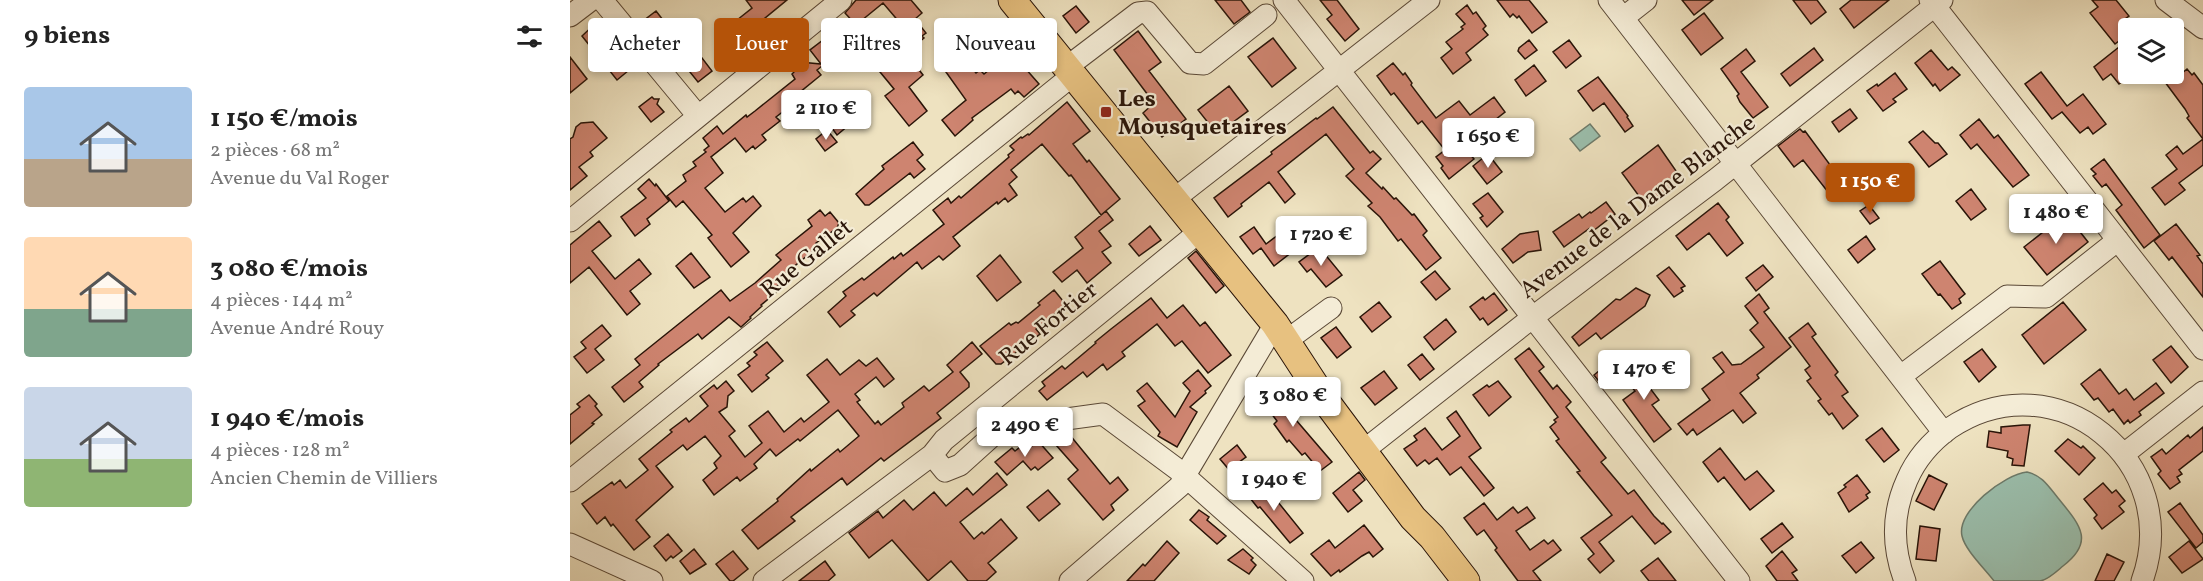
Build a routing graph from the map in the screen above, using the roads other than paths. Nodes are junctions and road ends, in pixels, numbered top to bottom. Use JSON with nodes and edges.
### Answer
{"nodes":[{"id":1,"x":591,"y":0,"type":"edge"},
{"id":2,"x":602,"y":0,"type":"edge"},
{"id":3,"x":841,"y":0,"type":"edge"},
{"id":4,"x":1011,"y":0,"type":"edge"},
{"id":5,"x":1284,"y":0,"type":"edge"},
{"id":6,"x":1428,"y":0,"type":"edge"},
{"id":7,"x":1609,"y":0,"type":"edge"},
{"id":8,"x":1646,"y":0,"type":"edge"},
{"id":9,"x":1936,"y":2,"type":"edge"},
{"id":10,"x":2171,"y":4,"type":"edge"},
{"id":11,"x":1266,"y":15,"type":"dead end"},
{"id":12,"x":570,"y":16,"type":"edge"},
{"id":13,"x":1623,"y":18,"type":"junction"},
{"id":14,"x":2203,"y":28,"type":"edge"},
{"id":15,"x":2203,"y":39,"type":"edge"},
{"id":16,"x":1338,"y":70,"type":"junction"},
{"id":17,"x":1070,"y":71,"type":"junction"},
{"id":18,"x":698,"y":116,"type":"junction"},
{"id":19,"x":1735,"y":163,"type":"junction"},
{"id":20,"x":1173,"y":200,"type":"junction"},
{"id":21,"x":570,"y":221,"type":"edge"},
{"id":22,"x":1199,"y":232,"type":"junction"},
{"id":23,"x":2118,"y":240,"type":"junction"},
{"id":24,"x":1331,"y":308,"type":"dead end"},
{"id":25,"x":1533,"y":317,"type":"junction"},
{"id":26,"x":1281,"y":333,"type":"junction"},
{"id":27,"x":2203,"y":349,"type":"edge"},
{"id":28,"x":1900,"y":376,"type":"junction"},
{"id":29,"x":2203,"y":392,"type":"edge"},
{"id":30,"x":1944,"y":433,"type":"junction"},
{"id":31,"x":1363,"y":451,"type":"junction"},
{"id":32,"x":2124,"y":454,"type":"junction"},
{"id":33,"x":932,"y":455,"type":"junction"},
{"id":34,"x":1184,"y":477,"type":"junction"},
{"id":35,"x":570,"y":481,"type":"edge"},
{"id":36,"x":570,"y":544,"type":"edge"},
{"id":37,"x":652,"y":581,"type":"edge"},
{"id":38,"x":764,"y":581,"type":"edge"},
{"id":39,"x":1070,"y":581,"type":"edge"},
{"id":40,"x":1303,"y":581,"type":"edge"},
{"id":41,"x":1466,"y":581,"type":"edge"},
{"id":42,"x":1739,"y":581,"type":"edge"},
{"id":43,"x":1905,"y":581,"type":"edge"},
{"id":44,"x":2142,"y":581,"type":"edge"}],
"edges":[{"from":1,"to":12,"type":"street"},
{"from":2,"to":18,"type":"street"},
{"from":3,"to":18,"type":"street"},
{"from":4,"to":17,"type":"main road"},
{"from":5,"to":16,"type":"street"},
{"from":6,"to":16,"type":"street"},
{"from":7,"to":13,"type":"street"},
{"from":8,"to":13,"type":"street"},
{"from":9,"to":19,"type":"street","name":"Avenue de la Dame Blanche"},
{"from":9,"to":23,"type":"street"},
{"from":10,"to":14,"type":"street"},
{"from":10,"to":15,"type":"street"},
{"from":11,"to":17,"type":"street","name":"Rue Gallet"},
{"from":13,"to":19,"type":"street"},
{"from":16,"to":20,"type":"street"},
{"from":16,"to":25,"type":"street"},
{"from":17,"to":20,"type":"main road"},
{"from":17,"to":35,"type":"street","name":"Rue Gallet"},
{"from":18,"to":21,"type":"street"},
{"from":19,"to":25,"type":"street","name":"Avenue de la Dame Blanche"},
{"from":19,"to":28,"type":"street"},
{"from":20,"to":22,"type":"main road"},
{"from":22,"to":26,"type":"main road"},
{"from":22,"to":33,"type":"street","name":"Rue Fortier"},
{"from":23,"to":27,"type":"street"},
{"from":23,"to":28,"type":"street"},
{"from":24,"to":26,"type":"street"},
{"from":25,"to":31,"type":"street","name":"Avenue de la Dame Blanche"},
{"from":25,"to":42,"type":"street"},
{"from":26,"to":31,"type":"main road"},
{"from":26,"to":34,"type":"street"},
{"from":28,"to":30,"type":"street"},
{"from":29,"to":32,"type":"street"},
{"from":30,"to":32,"type":"street"},
{"from":30,"to":43,"type":"street"},
{"from":31,"to":41,"type":"main road"},
{"from":32,"to":44,"type":"street"},
{"from":33,"to":34,"type":"street"},
{"from":33,"to":38,"type":"street","name":"Rue Fortier"},
{"from":34,"to":39,"type":"street"},
{"from":34,"to":40,"type":"street"},
{"from":36,"to":37,"type":"street"}]}
